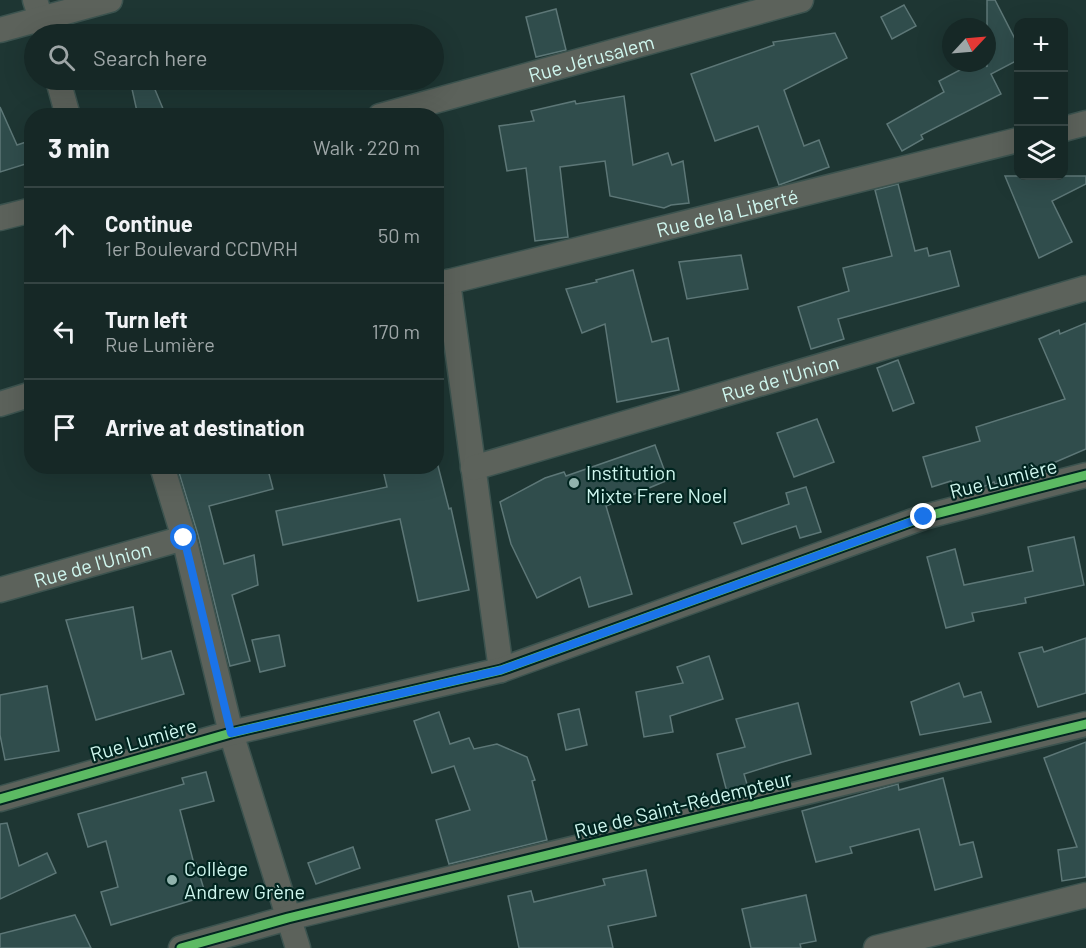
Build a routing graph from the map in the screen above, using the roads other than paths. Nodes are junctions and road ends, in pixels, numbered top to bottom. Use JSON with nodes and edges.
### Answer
{"nodes":[{"id":1,"x":110,"y":0,"type":"edge"},
{"id":2,"x":801,"y":0,"type":"edge"},
{"id":3,"x":41,"y":18,"type":"edge"},
{"id":4,"x":0,"y":30,"type":"edge"},
{"id":5,"x":61,"y":90,"type":"edge"},
{"id":6,"x":66,"y":108,"type":"edge"},
{"id":7,"x":409,"y":108,"type":"edge"},
{"id":8,"x":1086,"y":123,"type":"edge"},
{"id":9,"x":1068,"y":128,"type":"edge"},
{"id":10,"x":1014,"y":141,"type":"edge"},
{"id":11,"x":24,"y":212,"type":"edge"},
{"id":12,"x":0,"y":218,"type":"edge"},
{"id":13,"x":444,"y":284,"type":"edge"},
{"id":14,"x":1086,"y":288,"type":"edge"},
{"id":15,"x":444,"y":296,"type":"edge"},
{"id":16,"x":24,"y":396,"type":"edge"},
{"id":17,"x":0,"y":404,"type":"edge"},
{"id":18,"x":473,"y":468,"type":"junction"},
{"id":19,"x":164,"y":474,"type":"edge"},
{"id":20,"x":1086,"y":475,"type":"edge"},
{"id":21,"x":184,"y":538,"type":"junction"},
{"id":22,"x":0,"y":590,"type":"edge"},
{"id":23,"x":501,"y":670,"type":"junction"},
{"id":24,"x":1086,"y":724,"type":"edge"},
{"id":25,"x":231,"y":733,"type":"junction"},
{"id":26,"x":0,"y":799,"type":"edge"},
{"id":27,"x":1086,"y":895,"type":"edge"},
{"id":28,"x":288,"y":918,"type":"junction"},
{"id":29,"x":180,"y":948,"type":"edge"},
{"id":30,"x":298,"y":948,"type":"edge"},
{"id":31,"x":876,"y":948,"type":"edge"}],
"edges":[{"from":1,"to":3,"type":"street"},
{"from":2,"to":7,"type":"street","name":"Rue Jérusalem"},
{"from":3,"to":4,"type":"street"},
{"from":5,"to":6,"type":"street"},
{"from":8,"to":9,"type":"street"},
{"from":10,"to":13,"type":"street","name":"Rue de la Liberté"},
{"from":11,"to":12,"type":"street"},
{"from":14,"to":18,"type":"street","name":"Rue de l'Union"},
{"from":15,"to":18,"type":"street"},
{"from":16,"to":17,"type":"street"},
{"from":18,"to":23,"type":"street"},
{"from":19,"to":21,"type":"street"},
{"from":20,"to":23,"type":"street","name":"Rue Lumière"},
{"from":21,"to":22,"type":"street","name":"Rue de l'Union"},
{"from":21,"to":25,"type":"street"},
{"from":23,"to":25,"type":"street","name":"Rue Lumière"},
{"from":24,"to":28,"type":"street","name":"Rue de Saint-Rédempteur"},
{"from":25,"to":26,"type":"street","name":"Rue Lumière"},
{"from":25,"to":28,"type":"street"},
{"from":27,"to":31,"type":"street"},
{"from":28,"to":29,"type":"street","name":"Rue de Saint-Rédempteur"},
{"from":28,"to":30,"type":"street"}]}
